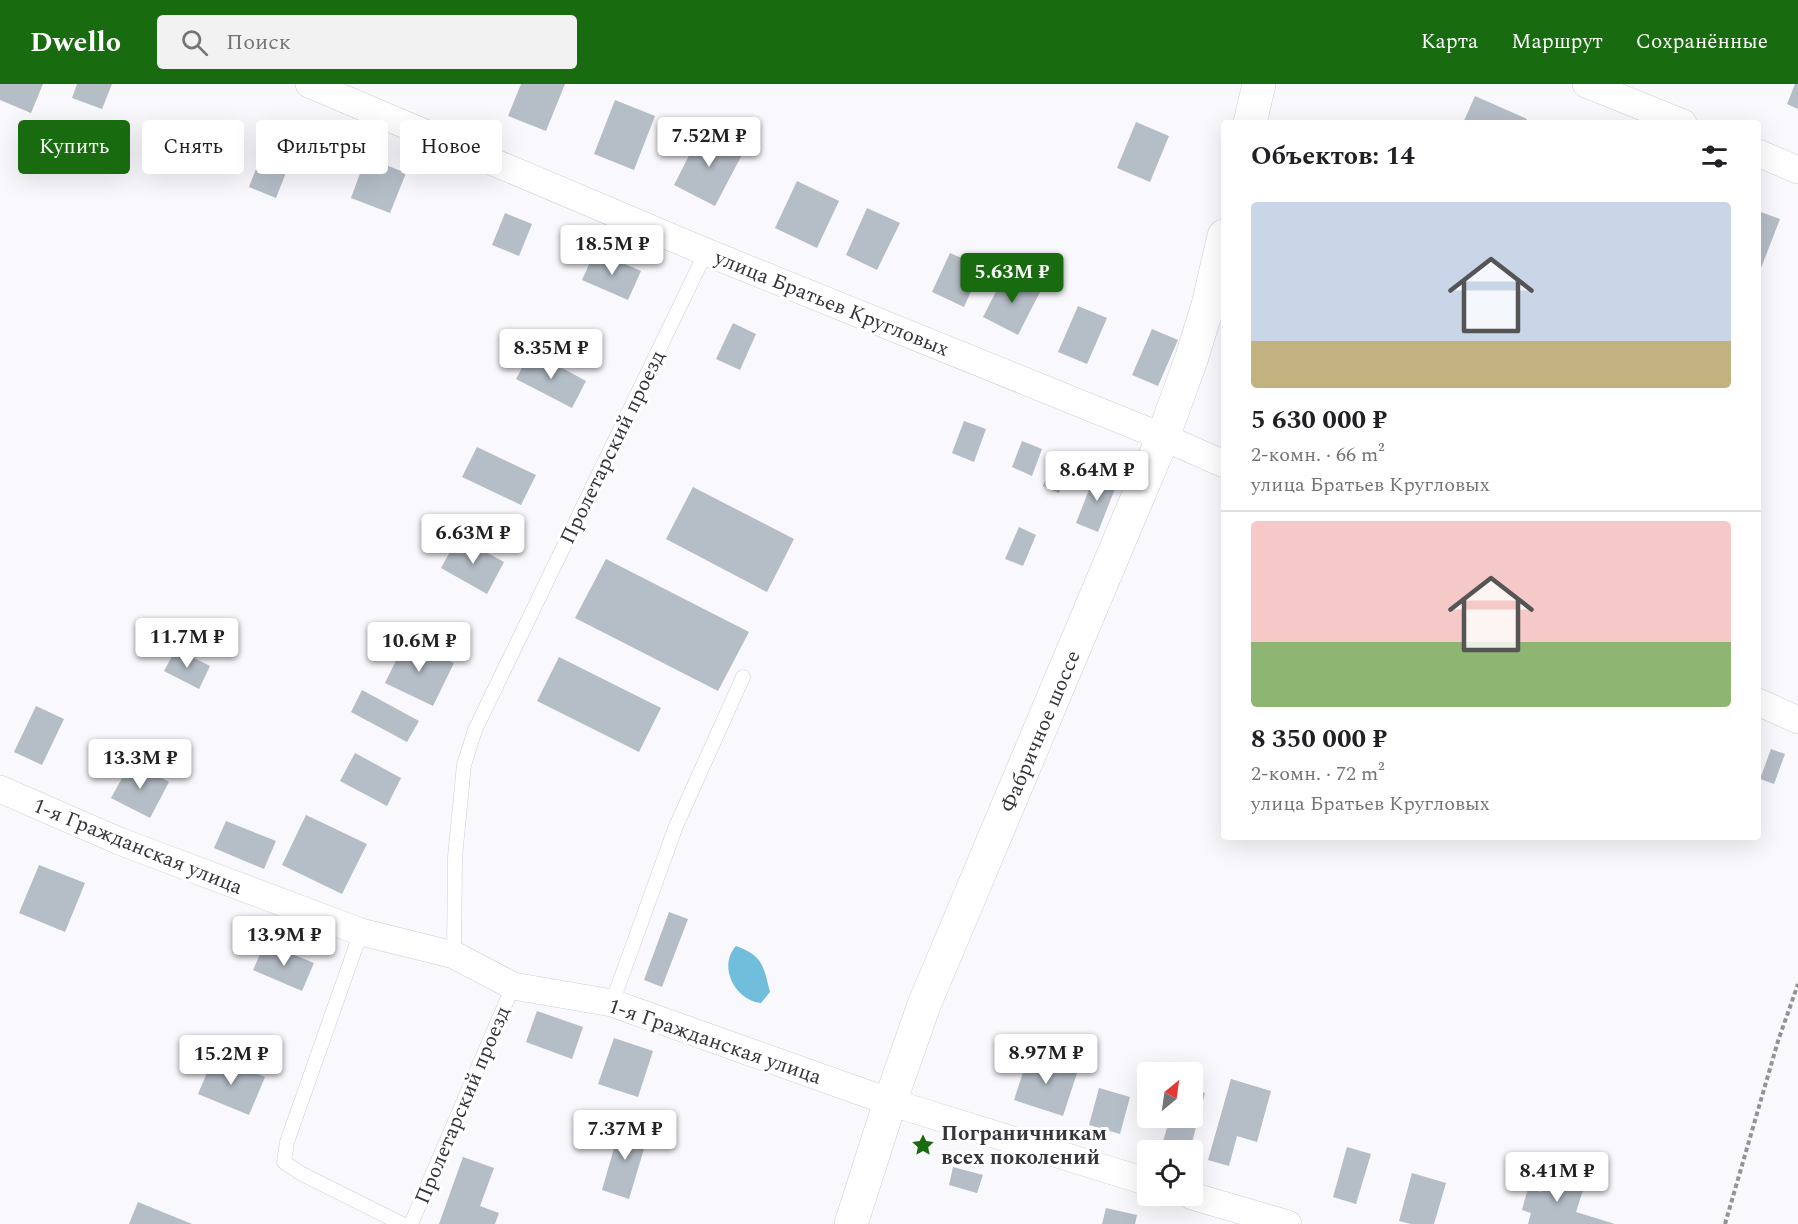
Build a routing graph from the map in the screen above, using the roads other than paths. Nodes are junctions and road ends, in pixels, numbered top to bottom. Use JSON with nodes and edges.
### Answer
{"nodes":[{"id":1,"x":309,"y":84,"type":"edge"},
{"id":2,"x":1259,"y":84,"type":"edge"},
{"id":3,"x":1586,"y":84,"type":"edge"},
{"id":4,"x":1251,"y":120,"type":"edge"},
{"id":5,"x":1676,"y":120,"type":"edge"},
{"id":6,"x":1761,"y":154,"type":"edge"},
{"id":7,"x":1798,"y":170,"type":"edge"},
{"id":8,"x":1221,"y":249,"type":"edge"},
{"id":9,"x":706,"y":252,"type":"junction"},
{"id":10,"x":1162,"y":437,"type":"junction"},
{"id":11,"x":1221,"y":463,"type":"edge"},
{"id":12,"x":743,"y":677,"type":"dead end"},
{"id":13,"x":1761,"y":703,"type":"edge"},
{"id":14,"x":1798,"y":720,"type":"edge"},
{"id":15,"x":0,"y":789,"type":"edge"},
{"id":16,"x":361,"y":932,"type":"junction"},
{"id":17,"x":454,"y":955,"type":"junction"},
{"id":18,"x":513,"y":986,"type":"junction"},
{"id":19,"x":612,"y":1003,"type":"junction"},
{"id":20,"x":890,"y":1102,"type":"junction"},
{"id":21,"x":1137,"y":1179,"type":"edge"},
{"id":22,"x":1203,"y":1199,"type":"edge"},
{"id":23,"x":402,"y":1224,"type":"edge"},
{"id":24,"x":411,"y":1224,"type":"edge"},
{"id":25,"x":851,"y":1224,"type":"edge"},
{"id":26,"x":1288,"y":1224,"type":"edge"}],
"edges":[{"from":1,"to":9,"type":"street","name":"улица Братьев Кругловых"},
{"from":2,"to":4,"type":"main road"},
{"from":3,"to":5,"type":"street"},
{"from":6,"to":7,"type":"street"},
{"from":8,"to":10,"type":"main road","name":"Фабричное шоссе"},
{"from":9,"to":10,"type":"street","name":"улица Братьев Кругловых"},
{"from":9,"to":17,"type":"lane","name":"Пролетарский проезд"},
{"from":10,"to":11,"type":"street","name":"улица Братьев Кругловых"},
{"from":10,"to":20,"type":"main road","name":"Фабричное шоссе"},
{"from":12,"to":19,"type":"lane"},
{"from":13,"to":14,"type":"street"},
{"from":15,"to":16,"type":"street","name":"1-я Гражданская улица"},
{"from":16,"to":17,"type":"street","name":"1-я Гражданская улица"},
{"from":16,"to":23,"type":"lane"},
{"from":17,"to":18,"type":"street","name":"1-я Гражданская улица"},
{"from":18,"to":19,"type":"street","name":"1-я Гражданская улица"},
{"from":18,"to":24,"type":"lane","name":"Пролетарский проезд"},
{"from":19,"to":20,"type":"street","name":"1-я Гражданская улица"},
{"from":20,"to":21,"type":"street","name":"1-я Гражданская улица"},
{"from":20,"to":25,"type":"main road","name":"Фабричное шоссе"},
{"from":22,"to":26,"type":"street"}]}
